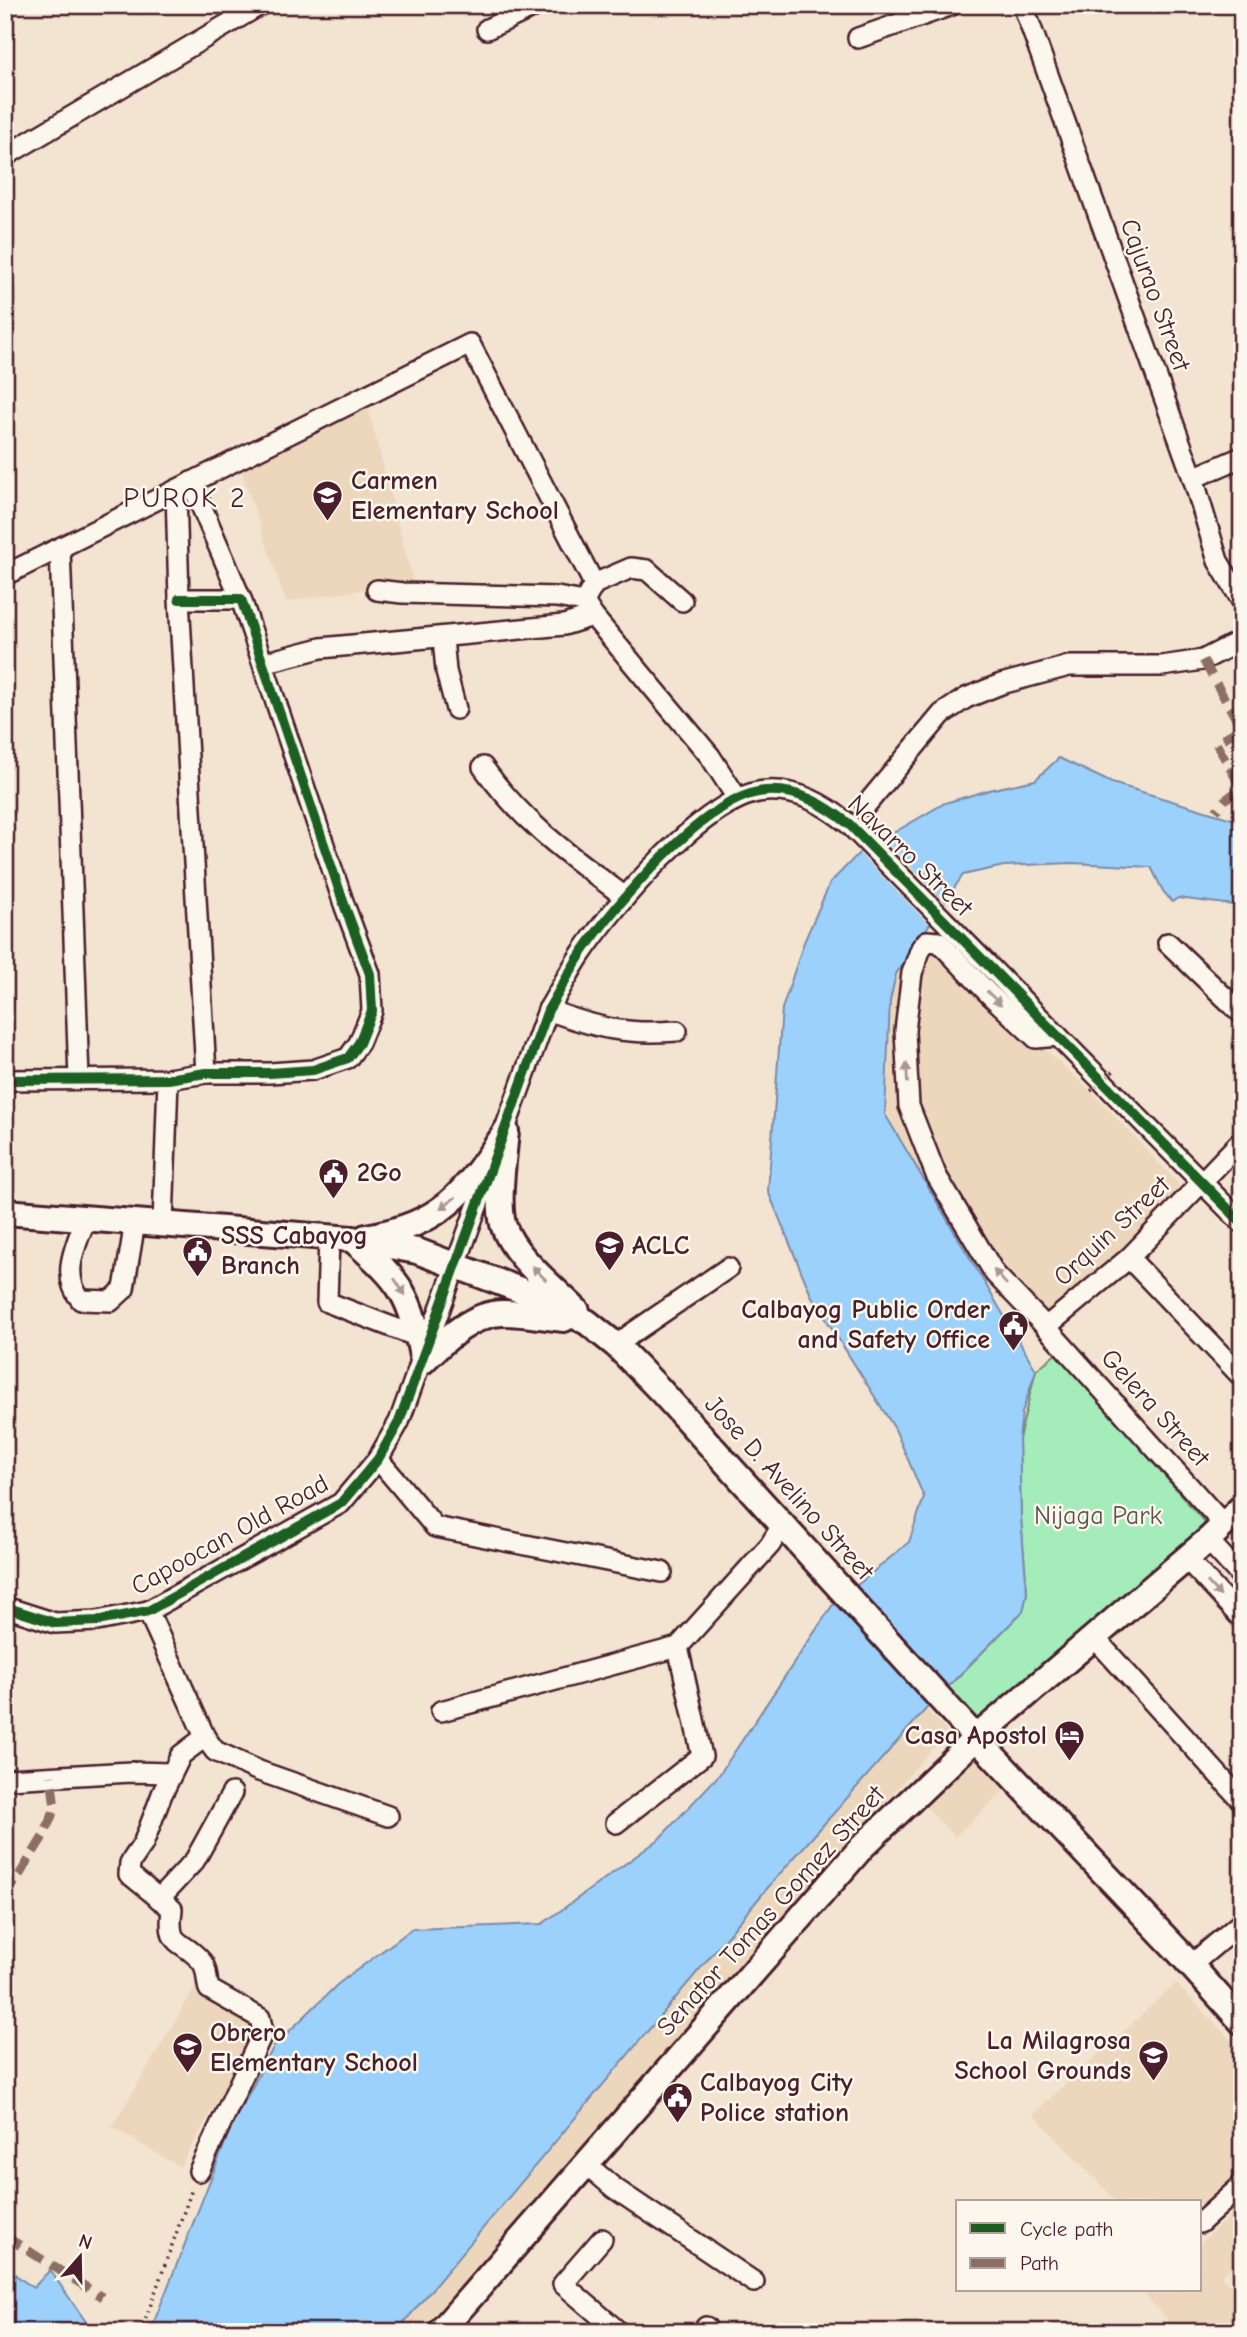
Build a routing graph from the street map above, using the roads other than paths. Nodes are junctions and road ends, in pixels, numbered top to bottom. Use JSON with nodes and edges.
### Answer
{"nodes":[{"id":1,"x":260,"y":5,"type":"edge"},
{"id":2,"x":538,"y":5,"type":"edge"},
{"id":3,"x":951,"y":5,"type":"edge"},
{"id":4,"x":1023,"y":5,"type":"edge"},
{"id":5,"x":486,"y":29,"type":"dead end"},
{"id":6,"x":858,"y":38,"type":"dead end"},
{"id":7,"x":5,"y":156,"type":"edge"},
{"id":8,"x":1242,"y":457,"type":"edge"},
{"id":9,"x":1193,"y":478,"type":"junction"},
{"id":10,"x":183,"y":486,"type":"junction"},
{"id":11,"x":60,"y":548,"type":"junction"},
{"id":12,"x":5,"y":575,"type":"edge"},
{"id":13,"x":594,"y":584,"type":"junction"},
{"id":14,"x":377,"y":590,"type":"dead end"},
{"id":15,"x":179,"y":599,"type":"junction"},
{"id":16,"x":241,"y":599,"type":"junction"},
{"id":17,"x":681,"y":601,"type":"dead end"},
{"id":18,"x":1242,"y":601,"type":"edge"},
{"id":19,"x":589,"y":609,"type":"junction"},
{"id":20,"x":443,"y":638,"type":"junction"},
{"id":21,"x":1242,"y":640,"type":"edge"},
{"id":22,"x":263,"y":663,"type":"junction"},
{"id":23,"x":456,"y":709,"type":"dead end"},
{"id":24,"x":483,"y":766,"type":"dead end"},
{"id":25,"x":737,"y":798,"type":"junction"},
{"id":26,"x":866,"y":805,"type":"dead end"},
{"id":27,"x":625,"y":897,"type":"junction"},
{"id":28,"x":1168,"y":943,"type":"dead end"},
{"id":29,"x":548,"y":1010,"type":"junction"},
{"id":30,"x":1242,"y":1014,"type":"edge"},
{"id":31,"x":677,"y":1031,"type":"dead end"},
{"id":32,"x":1058,"y":1036,"type":"junction"},
{"id":33,"x":206,"y":1073,"type":"junction"},
{"id":34,"x":79,"y":1079,"type":"junction"},
{"id":35,"x":168,"y":1079,"type":"junction"},
{"id":36,"x":5,"y":1080,"type":"edge"},
{"id":37,"x":506,"y":1131,"type":"junction"},
{"id":38,"x":1242,"y":1140,"type":"edge"},
{"id":39,"x":1201,"y":1182,"type":"junction"},
{"id":40,"x":5,"y":1212,"type":"edge"},
{"id":41,"x":86,"y":1218,"type":"junction"},
{"id":42,"x":135,"y":1222,"type":"junction"},
{"id":43,"x":1242,"y":1223,"type":"edge"},
{"id":44,"x":163,"y":1224,"type":"junction"},
{"id":45,"x":340,"y":1238,"type":"junction"},
{"id":46,"x":1129,"y":1258,"type":"junction"},
{"id":47,"x":456,"y":1264,"type":"junction"},
{"id":48,"x":728,"y":1268,"type":"dead end"},
{"id":49,"x":587,"y":1322,"type":"junction"},
{"id":50,"x":1046,"y":1327,"type":"junction"},
{"id":51,"x":617,"y":1346,"type":"junction"},
{"id":52,"x":421,"y":1349,"type":"junction"},
{"id":53,"x":1242,"y":1377,"type":"edge"},
{"id":54,"x":378,"y":1459,"type":"junction"},
{"id":55,"x":1242,"y":1507,"type":"edge"},
{"id":56,"x":783,"y":1524,"type":"junction"},
{"id":57,"x":1216,"y":1532,"type":"junction"},
{"id":58,"x":1185,"y":1558,"type":"junction"},
{"id":59,"x":662,"y":1572,"type":"dead end"},
{"id":60,"x":1242,"y":1577,"type":"edge"},
{"id":61,"x":5,"y":1607,"type":"edge"},
{"id":62,"x":148,"y":1611,"type":"junction"},
{"id":63,"x":1242,"y":1619,"type":"edge"},
{"id":64,"x":1093,"y":1636,"type":"junction"},
{"id":65,"x":678,"y":1647,"type":"junction"},
{"id":66,"x":441,"y":1711,"type":"dead end"},
{"id":67,"x":205,"y":1737,"type":"junction"},
{"id":68,"x":976,"y":1738,"type":"junction"},
{"id":69,"x":171,"y":1773,"type":"junction"},
{"id":70,"x":8,"y":1779,"type":"dead end"},
{"id":71,"x":232,"y":1793,"type":"dead end"},
{"id":72,"x":1242,"y":1801,"type":"edge"},
{"id":73,"x":388,"y":1816,"type":"dead end"},
{"id":74,"x":616,"y":1823,"type":"dead end"},
{"id":75,"x":159,"y":1899,"type":"junction"},
{"id":76,"x":1242,"y":1922,"type":"edge"},
{"id":77,"x":1191,"y":1965,"type":"junction"},
{"id":78,"x":1242,"y":2022,"type":"edge"},
{"id":79,"x":585,"y":2163,"type":"junction"},
{"id":80,"x":199,"y":2171,"type":"road end"},
{"id":81,"x":1242,"y":2185,"type":"edge"},
{"id":82,"x":1202,"y":2221,"type":"edge"},
{"id":83,"x":601,"y":2239,"type":"dead end"},
{"id":84,"x":754,"y":2282,"type":"dead end"},
{"id":85,"x":440,"y":2332,"type":"edge"},
{"id":86,"x":619,"y":2332,"type":"edge"}],
"edges":[{"from":1,"to":7,"type":"street"},
{"from":2,"to":5,"type":"street"},
{"from":3,"to":6,"type":"street"},
{"from":4,"to":9,"type":"street","name":"Cajurao Street"},
{"from":8,"to":9,"type":"street"},
{"from":9,"to":18,"type":"street","name":"Cajurao Street"},
{"from":10,"to":11,"type":"street"},
{"from":10,"to":13,"type":"street"},
{"from":10,"to":15,"type":"street"},
{"from":10,"to":16,"type":"street"},
{"from":11,"to":12,"type":"street"},
{"from":11,"to":34,"type":"street"},
{"from":13,"to":17,"type":"street"},
{"from":13,"to":19,"type":"street"},
{"from":14,"to":19,"type":"street"},
{"from":15,"to":16,"type":"street"},
{"from":15,"to":33,"type":"street"},
{"from":16,"to":22,"type":"street"},
{"from":19,"to":20,"type":"street"},
{"from":19,"to":25,"type":"street"},
{"from":20,"to":22,"type":"street"},
{"from":20,"to":23,"type":"street"},
{"from":21,"to":26,"type":"street"},
{"from":22,"to":33,"type":"street"},
{"from":24,"to":27,"type":"street"},
{"from":25,"to":27,"type":"street","name":"Navarro Street"},
{"from":25,"to":32,"type":"street","name":"Navarro Street"},
{"from":27,"to":29,"type":"street","name":"Navarro Street"},
{"from":28,"to":30,"type":"street"},
{"from":29,"to":31,"type":"street"},
{"from":29,"to":37,"type":"street","name":"Navarro Street"},
{"from":32,"to":39,"type":"street","name":"Navarro Street"},
{"from":50,"to":32,"type":"street","name":"Gelera Street","one_way":true},
{"from":33,"to":35,"type":"street"},
{"from":34,"to":35,"type":"street"},
{"from":34,"to":36,"type":"street"},
{"from":35,"to":44,"type":"street"},
{"from":37,"to":45,"type":"main road","one_way":true},
{"from":37,"to":47,"type":"street","name":"Navarro Street"},
{"from":49,"to":37,"type":"main road","one_way":true},
{"from":38,"to":39,"type":"street","name":"Orquin Street"},
{"from":39,"to":43,"type":"street","name":"Navarro Street"},
{"from":39,"to":46,"type":"street","name":"Orquin Street"},
{"from":40,"to":41,"type":"main road","name":"Jose D. Avelino Street"},
{"from":41,"to":42,"type":"main road","name":"Jose D. Avelino Street"},
{"from":41,"to":42,"type":"street"},
{"from":42,"to":44,"type":"main road","name":"Jose D. Avelino Street"},
{"from":44,"to":45,"type":"main road","name":"Jose D. Avelino Street"},
{"from":45,"to":47,"type":"main road","name":"Jose D. Avelino Street"},
{"from":45,"to":52,"type":"main road","one_way":true},
{"from":45,"to":52,"type":"street"},
{"from":46,"to":50,"type":"street","name":"Orquin Street"},
{"from":46,"to":53,"type":"street"},
{"from":47,"to":49,"type":"main road","name":"Jose D. Avelino Street"},
{"from":47,"to":52,"type":"street","name":"Capoocan Old Road"},
{"from":48,"to":51,"type":"street"},
{"from":49,"to":51,"type":"main road","name":"Jose D. Avelino Street"},
{"from":49,"to":52,"type":"main road"},
{"from":50,"to":57,"type":"street","name":"Gelera Street"},
{"from":51,"to":56,"type":"main road","name":"Jose D. Avelino Street"},
{"from":52,"to":54,"type":"street","name":"Capoocan Old Road"},
{"from":54,"to":59,"type":"street"},
{"from":54,"to":62,"type":"street","name":"Capoocan Old Road"},
{"from":55,"to":57,"type":"main road","name":"Senator Tomas Gomez Street"},
{"from":56,"to":65,"type":"street"},
{"from":56,"to":68,"type":"main road","name":"Jose D. Avelino Street"},
{"from":57,"to":58,"type":"main road","name":"Senator Tomas Gomez Street"},
{"from":57,"to":60,"type":"street","name":"Gelera Street"},
{"from":58,"to":63,"type":"street","one_way":true},
{"from":58,"to":64,"type":"main road","name":"Senator Tomas Gomez Street"},
{"from":61,"to":62,"type":"street","name":"Capoocan Old Road"},
{"from":62,"to":67,"type":"street"},
{"from":64,"to":68,"type":"main road","name":"Senator Tomas Gomez Street"},
{"from":64,"to":72,"type":"street"},
{"from":65,"to":66,"type":"street"},
{"from":65,"to":74,"type":"street"},
{"from":67,"to":69,"type":"street"},
{"from":67,"to":73,"type":"street"},
{"from":68,"to":77,"type":"main road","name":"Jose D. Avelino Street"},
{"from":68,"to":79,"type":"main road","name":"Senator Tomas Gomez Street"},
{"from":69,"to":70,"type":"street"},
{"from":69,"to":75,"type":"street"},
{"from":71,"to":75,"type":"street"},
{"from":75,"to":80,"type":"street"},
{"from":76,"to":77,"type":"street"},
{"from":77,"to":78,"type":"main road","name":"Jose D. Avelino Street"},
{"from":79,"to":84,"type":"street"},
{"from":79,"to":85,"type":"main road","name":"Senator Tomas Gomez Street"},
{"from":81,"to":82,"type":"street"},
{"from":83,"to":86,"type":"street"}]}
